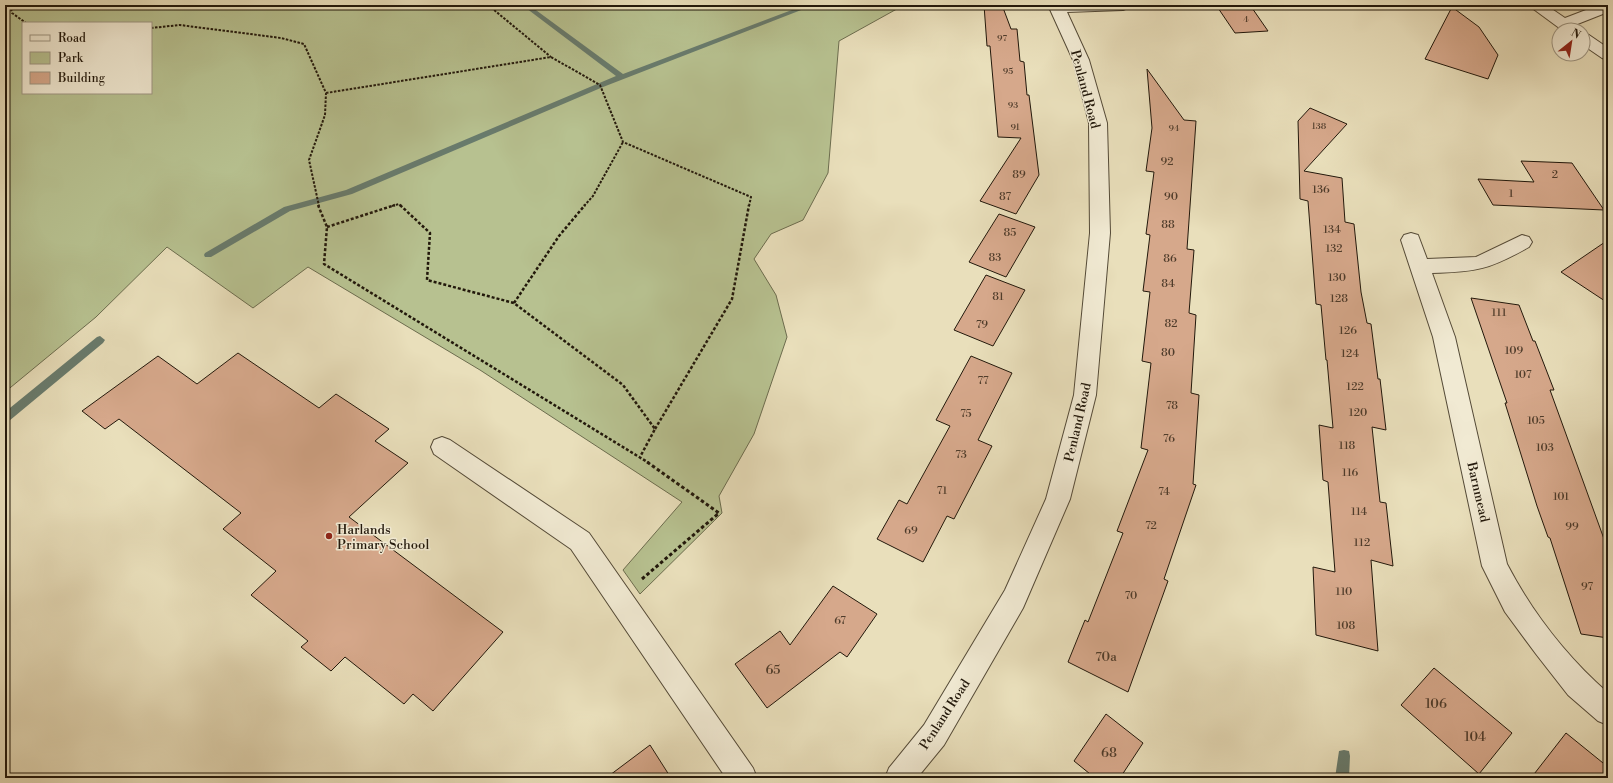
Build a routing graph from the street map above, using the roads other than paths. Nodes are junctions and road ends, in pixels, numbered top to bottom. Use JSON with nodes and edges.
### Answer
{"nodes":[{"id":1,"x":1123,"y":5,"type":"edge"},
{"id":2,"x":1536,"y":5,"type":"edge"},
{"id":3,"x":1608,"y":6,"type":"edge"},
{"id":4,"x":1057,"y":7,"type":"edge"},
{"id":5,"x":1561,"y":22,"type":"edge"},
{"id":6,"x":1578,"y":22,"type":"edge"},
{"id":7,"x":1591,"y":43,"type":"edge"},
{"id":8,"x":1608,"y":55,"type":"edge"},
{"id":9,"x":1411,"y":240,"type":"dead end"},
{"id":10,"x":1522,"y":242,"type":"dead end"},
{"id":11,"x":1420,"y":267,"type":"junction"},
{"id":12,"x":442,"y":447,"type":"dead end"},
{"id":13,"x":1608,"y":711,"type":"edge"},
{"id":14,"x":744,"y":778,"type":"edge"},
{"id":15,"x":899,"y":778,"type":"edge"}],
"edges":[{"from":1,"to":4,"type":"street"},
{"from":2,"to":5,"type":"street"},
{"from":3,"to":6,"type":"street"},
{"from":4,"to":15,"type":"street","name":"Penland Road"},
{"from":7,"to":8,"type":"street"},
{"from":9,"to":11,"type":"street","name":"Barnmead"},
{"from":10,"to":11,"type":"street"},
{"from":11,"to":13,"type":"street","name":"Barnmead"},
{"from":12,"to":14,"type":"street"}]}
